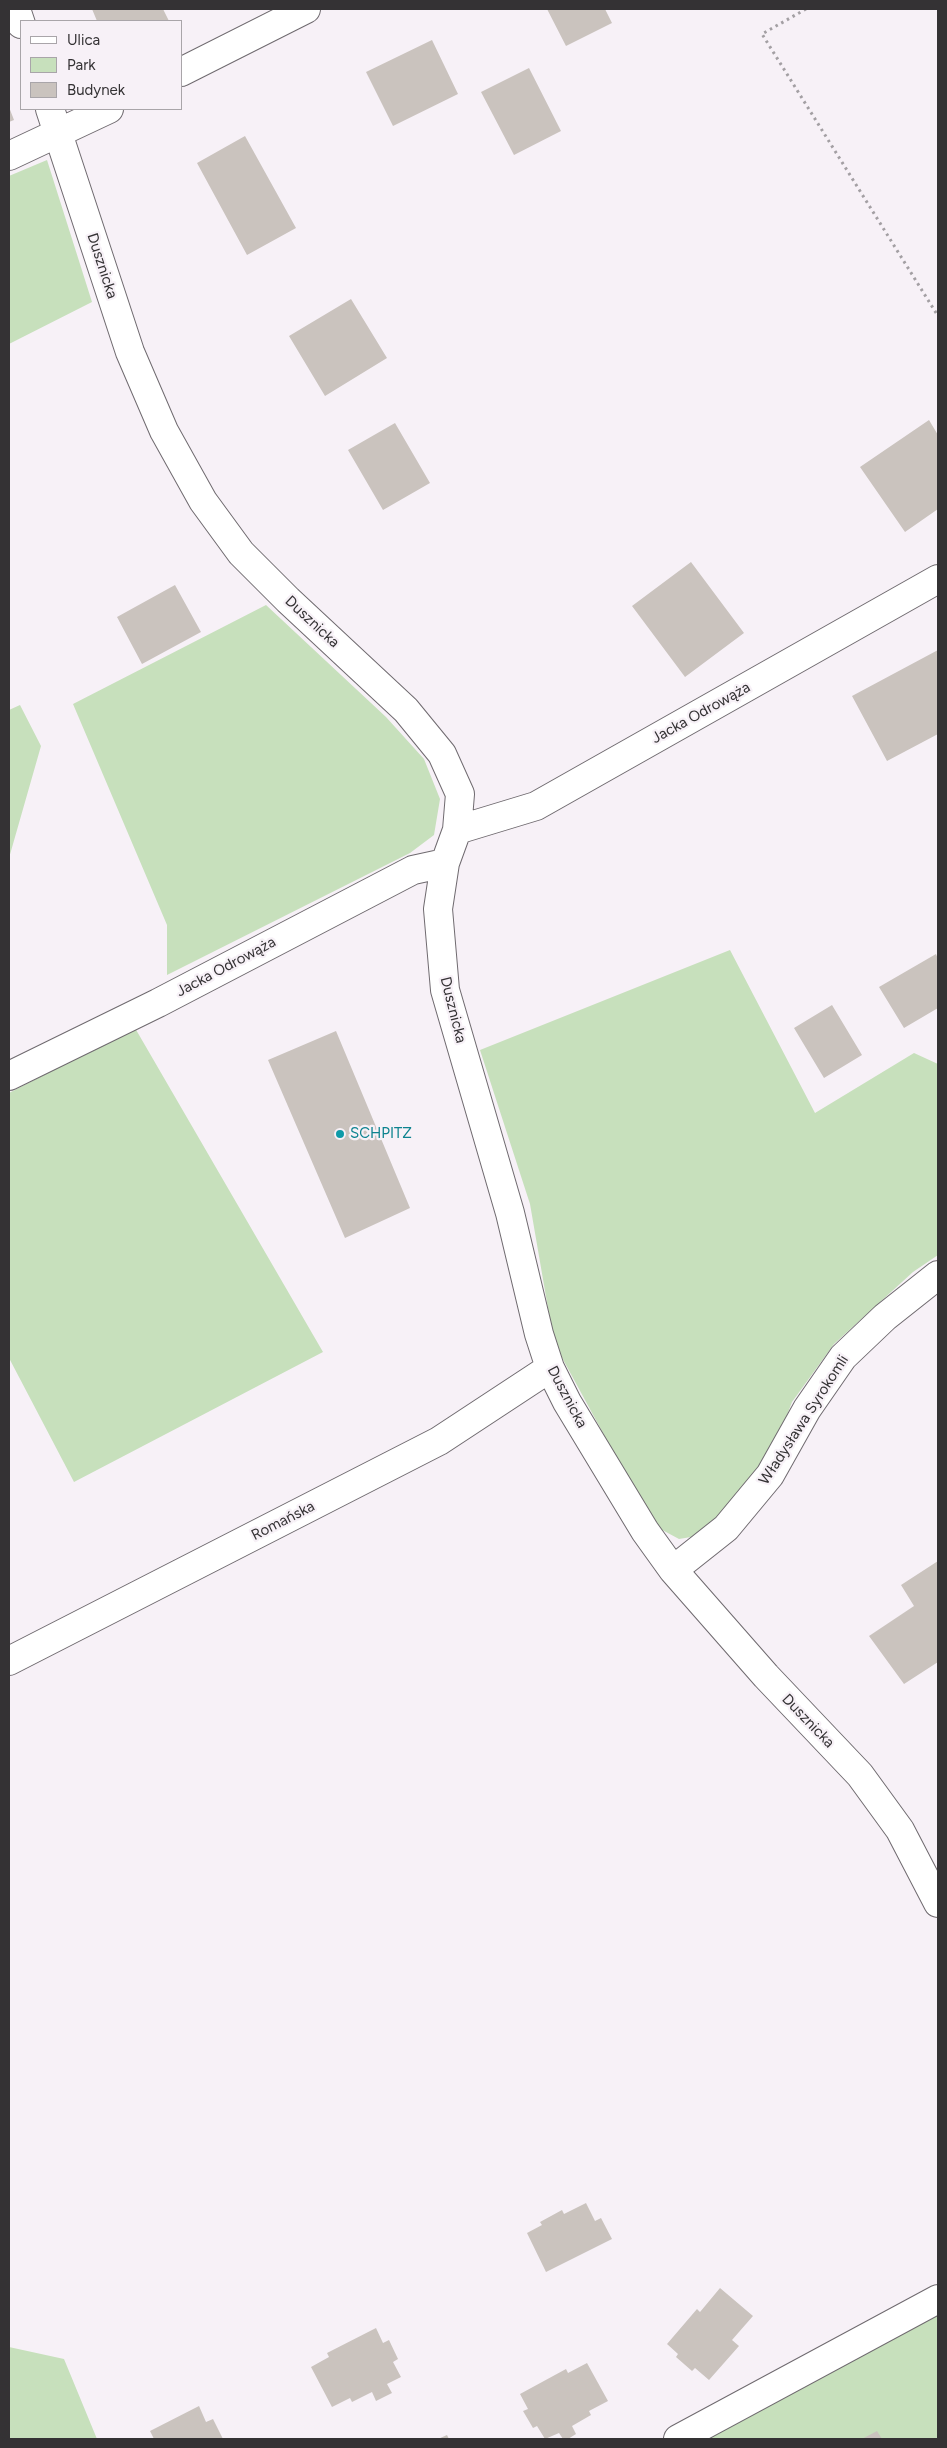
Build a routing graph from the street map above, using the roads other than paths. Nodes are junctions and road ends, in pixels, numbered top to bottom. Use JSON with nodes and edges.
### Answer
{"nodes":[{"id":1,"x":16,"y":9,"type":"edge"},
{"id":2,"x":306,"y":9,"type":"edge"},
{"id":3,"x":20,"y":21,"type":"edge"},
{"id":4,"x":182,"y":71,"type":"edge"},
{"id":5,"x":104,"y":110,"type":"edge"},
{"id":6,"x":55,"y":121,"type":"edge"},
{"id":7,"x":9,"y":156,"type":"edge"},
{"id":8,"x":938,"y":579,"type":"edge"},
{"id":9,"x":457,"y":830,"type":"junction"},
{"id":10,"x":445,"y":862,"type":"junction"},
{"id":11,"x":9,"y":1076,"type":"edge"},
{"id":12,"x":938,"y":1275,"type":"edge"},
{"id":13,"x":550,"y":1368,"type":"junction"},
{"id":14,"x":674,"y":1570,"type":"junction"},
{"id":15,"x":9,"y":1661,"type":"edge"},
{"id":16,"x":938,"y":1903,"type":"edge"},
{"id":17,"x":938,"y":2299,"type":"edge"},
{"id":18,"x":678,"y":2439,"type":"edge"}],
"edges":[{"from":1,"to":3,"type":"street"},
{"from":2,"to":4,"type":"street"},
{"from":5,"to":6,"type":"street"},
{"from":6,"to":7,"type":"street"},
{"from":6,"to":9,"type":"street","name":"Dusznicka"},
{"from":8,"to":9,"type":"street","name":"Jacka Odrowąża"},
{"from":9,"to":10,"type":"street","name":"Dusznicka"},
{"from":10,"to":11,"type":"street","name":"Jacka Odrowąża"},
{"from":10,"to":13,"type":"street","name":"Dusznicka"},
{"from":12,"to":14,"type":"street","name":"Władysława Syrokomli"},
{"from":13,"to":14,"type":"street","name":"Dusznicka"},
{"from":13,"to":15,"type":"street","name":"Romańska"},
{"from":14,"to":16,"type":"street","name":"Dusznicka"},
{"from":17,"to":18,"type":"street"}]}
